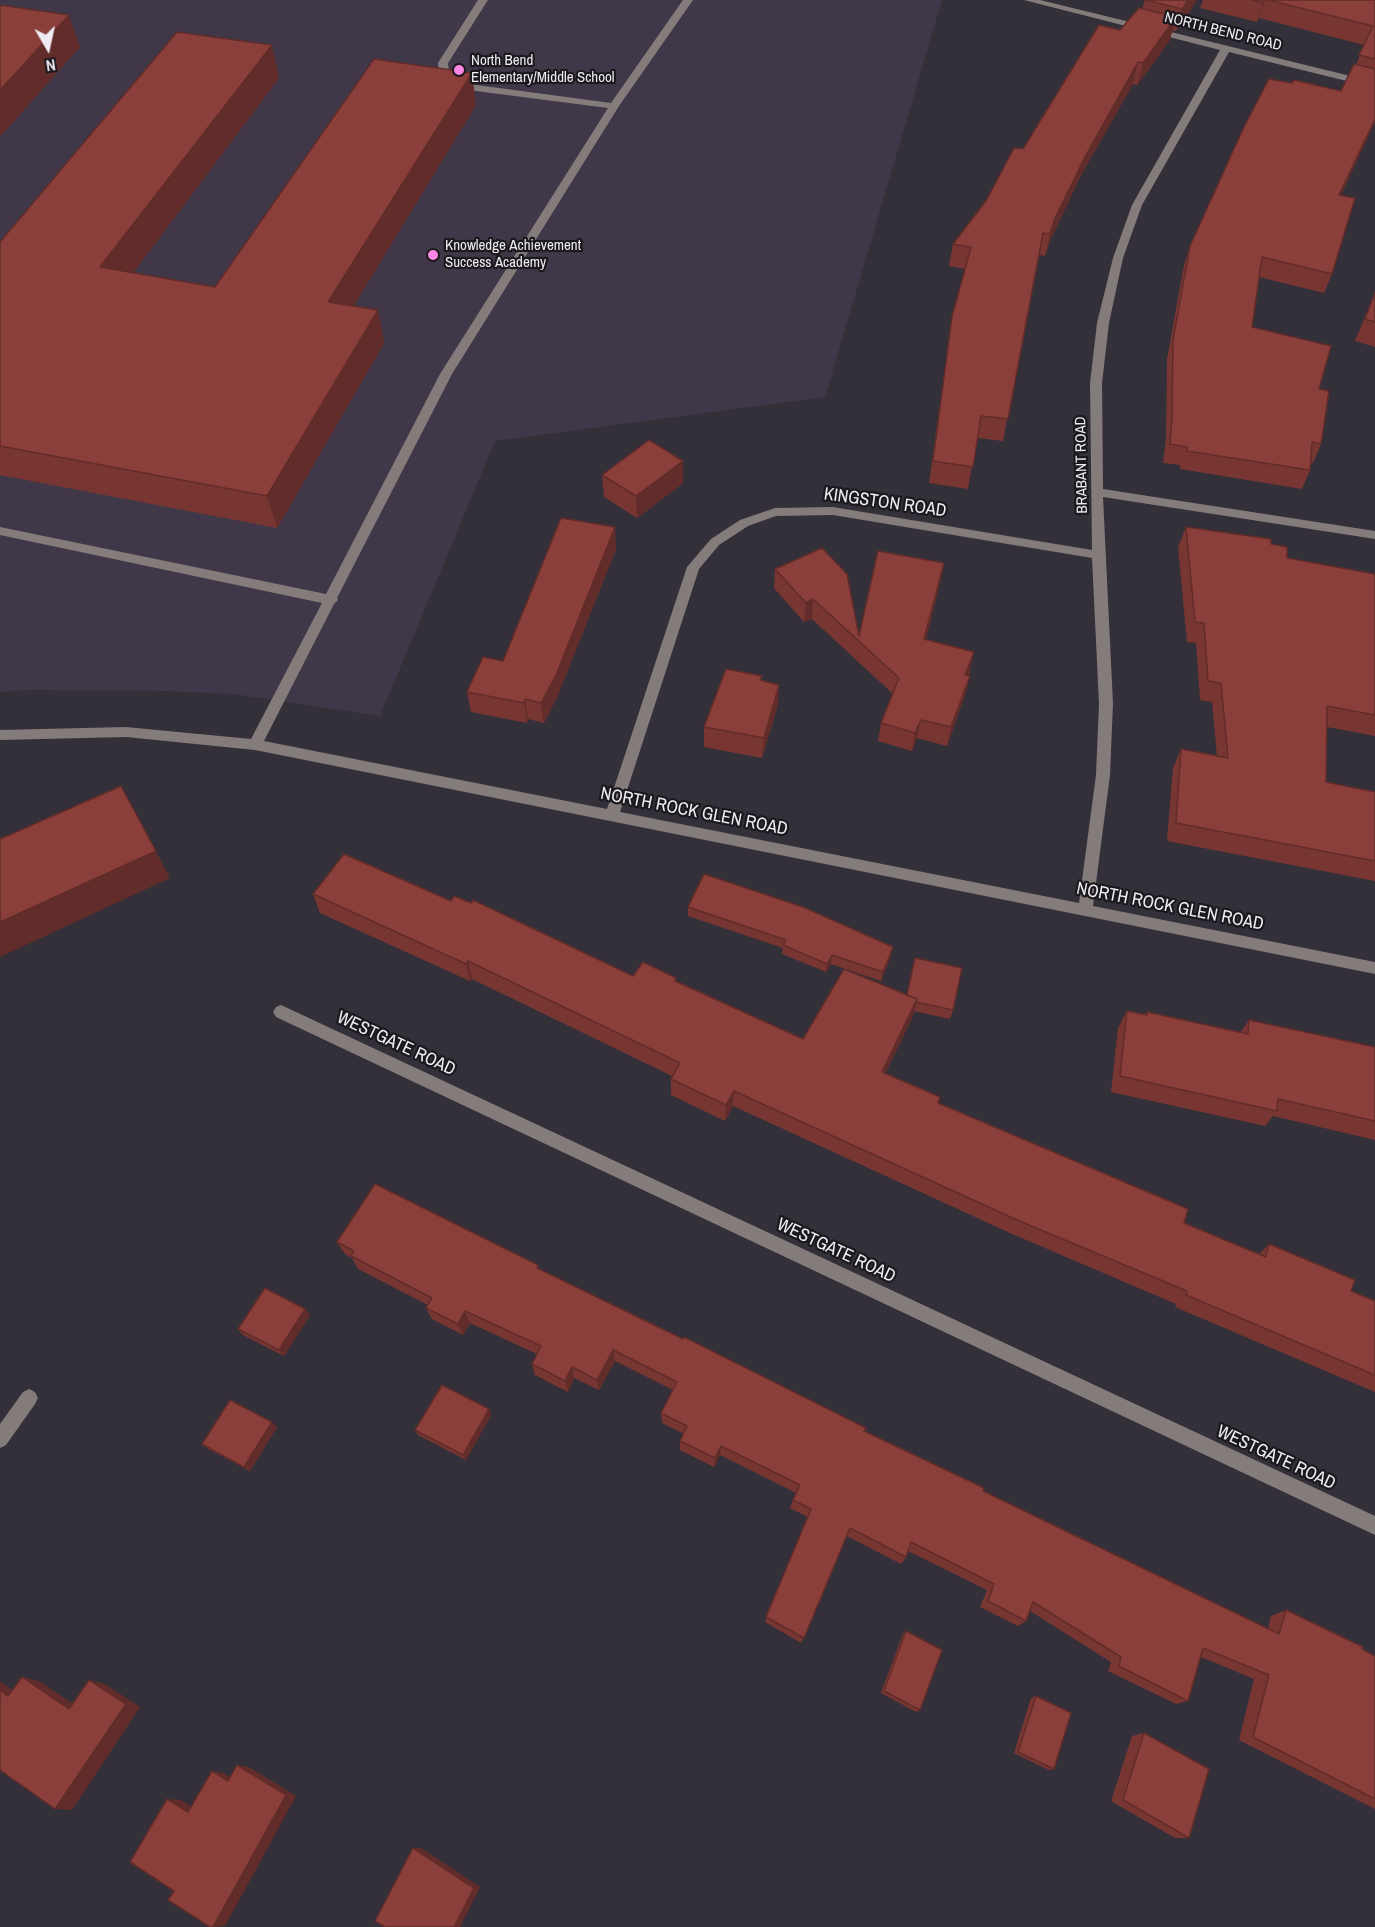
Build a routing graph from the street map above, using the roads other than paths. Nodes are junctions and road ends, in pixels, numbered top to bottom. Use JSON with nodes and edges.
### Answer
{"nodes":[{"id":1,"x":483,"y":0,"type":"edge"},
{"id":2,"x":688,"y":0,"type":"edge"},
{"id":3,"x":1029,"y":0,"type":"edge"},
{"id":4,"x":1226,"y":48,"type":"junction"},
{"id":5,"x":1375,"y":85,"type":"edge"},
{"id":6,"x":614,"y":106,"type":"junction"},
{"id":7,"x":1098,"y":492,"type":"junction"},
{"id":8,"x":0,"y":531,"type":"edge"},
{"id":9,"x":1375,"y":535,"type":"edge"},
{"id":10,"x":1098,"y":555,"type":"junction"},
{"id":11,"x":332,"y":600,"type":"junction"},
{"id":12,"x":0,"y":735,"type":"edge"},
{"id":13,"x":255,"y":746,"type":"junction"},
{"id":14,"x":612,"y":815,"type":"junction"},
{"id":15,"x":1085,"y":910,"type":"junction"},
{"id":16,"x":1375,"y":968,"type":"edge"},
{"id":17,"x":280,"y":1012,"type":"dead end"},
{"id":18,"x":29,"y":1398,"type":"dead end"},
{"id":19,"x":0,"y":1439,"type":"edge"},
{"id":20,"x":1375,"y":1526,"type":"edge"}],
"edges":[{"from":1,"to":6,"type":"street"},
{"from":2,"to":6,"type":"street"},
{"from":3,"to":4,"type":"street","name":"NORTH BEND ROAD"},
{"from":4,"to":5,"type":"street","name":"NORTH BEND ROAD"},
{"from":4,"to":7,"type":"street","name":"BRABANT ROAD"},
{"from":6,"to":11,"type":"street"},
{"from":7,"to":9,"type":"street"},
{"from":7,"to":10,"type":"street","name":"BRABANT ROAD"},
{"from":8,"to":11,"type":"street"},
{"from":10,"to":14,"type":"street","name":"KINGSTON ROAD"},
{"from":10,"to":15,"type":"street","name":"BRABANT ROAD"},
{"from":11,"to":13,"type":"street"},
{"from":12,"to":13,"type":"street","name":"NORTH ROCK GLEN ROAD"},
{"from":13,"to":14,"type":"street","name":"NORTH ROCK GLEN ROAD"},
{"from":14,"to":15,"type":"street","name":"NORTH ROCK GLEN ROAD"},
{"from":15,"to":16,"type":"street","name":"NORTH ROCK GLEN ROAD"},
{"from":17,"to":20,"type":"street","name":"WESTGATE ROAD"},
{"from":18,"to":19,"type":"street"}]}
